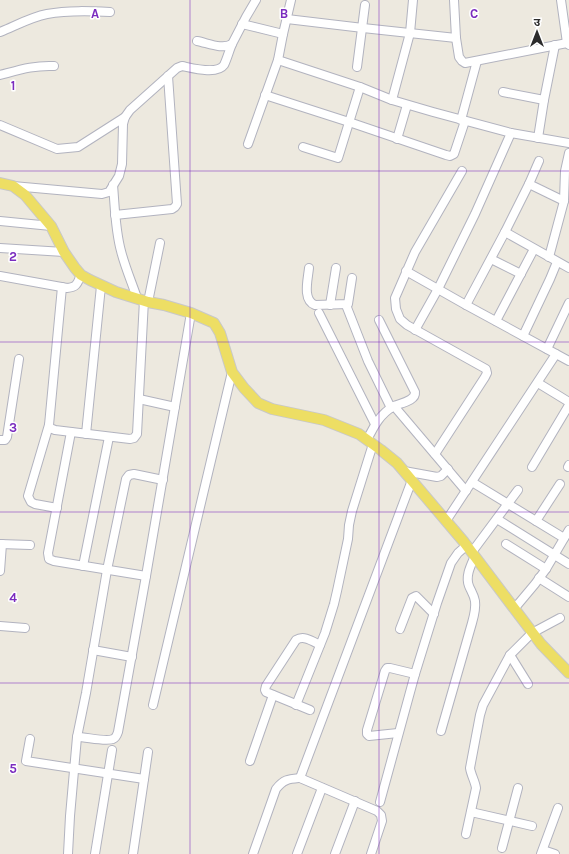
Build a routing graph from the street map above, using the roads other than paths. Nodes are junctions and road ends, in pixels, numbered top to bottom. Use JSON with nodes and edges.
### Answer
{"nodes":[{"id":1,"x":256,"y":0,"type":"edge"},
{"id":2,"x":291,"y":0,"type":"edge"},
{"id":3,"x":413,"y":0,"type":"edge"},
{"id":4,"x":454,"y":0,"type":"edge"},
{"id":5,"x":561,"y":0,"type":"edge"},
{"id":6,"x":365,"y":5,"type":"dead end"},
{"id":7,"x":110,"y":12,"type":"dead end"},
{"id":8,"x":286,"y":19,"type":"junction"},
{"id":9,"x":242,"y":24,"type":"junction"},
{"id":10,"x":363,"y":28,"type":"junction"},
{"id":11,"x":0,"y":32,"type":"edge"},
{"id":12,"x":410,"y":33,"type":"junction"},
{"id":13,"x":283,"y":34,"type":"junction"},
{"id":14,"x":456,"y":38,"type":"junction"},
{"id":15,"x":197,"y":40,"type":"dead end"},
{"id":16,"x":232,"y":44,"type":"junction"},
{"id":17,"x":568,"y":44,"type":"edge"},
{"id":18,"x":555,"y":45,"type":"junction"},
{"id":19,"x":278,"y":60,"type":"junction"},
{"id":20,"x":477,"y":61,"type":"junction"},
{"id":21,"x":54,"y":66,"type":"dead end"},
{"id":22,"x":357,"y":67,"type":"dead end"},
{"id":23,"x":0,"y":75,"type":"edge"},
{"id":24,"x":168,"y":76,"type":"junction"},
{"id":25,"x":360,"y":87,"type":"junction"},
{"id":26,"x":503,"y":92,"type":"dead end"},
{"id":27,"x":265,"y":95,"type":"junction"},
{"id":28,"x":392,"y":100,"type":"junction"},
{"id":29,"x":544,"y":100,"type":"junction"},
{"id":30,"x":407,"y":105,"type":"junction"},
{"id":31,"x":125,"y":116,"type":"junction"},
{"id":32,"x":463,"y":120,"type":"junction"},
{"id":33,"x":349,"y":122,"type":"junction"},
{"id":34,"x":0,"y":126,"type":"edge"},
{"id":35,"x":511,"y":132,"type":"junction"},
{"id":36,"x":538,"y":138,"type":"junction"},
{"id":37,"x":397,"y":139,"type":"junction"},
{"id":38,"x":569,"y":143,"type":"edge"},
{"id":39,"x":248,"y":144,"type":"dead end"},
{"id":40,"x":303,"y":147,"type":"dead end"},
{"id":41,"x":569,"y":153,"type":"edge"},
{"id":42,"x":539,"y":161,"type":"dead end"},
{"id":43,"x":462,"y":171,"type":"dead end"},
{"id":44,"x":0,"y":183,"type":"edge"},
{"id":45,"x":529,"y":184,"type":"junction"},
{"id":46,"x":113,"y":185,"type":"junction"},
{"id":47,"x":14,"y":186,"type":"junction"},
{"id":48,"x":564,"y":201,"type":"junction"},
{"id":49,"x":115,"y":215,"type":"junction"},
{"id":50,"x":0,"y":221,"type":"edge"},
{"id":51,"x":51,"y":226,"type":"junction"},
{"id":52,"x":505,"y":232,"type":"junction"},
{"id":53,"x":160,"y":243,"type":"dead end"},
{"id":54,"x":0,"y":248,"type":"edge"},
{"id":55,"x":534,"y":249,"type":"junction"},
{"id":56,"x":64,"y":252,"type":"junction"},
{"id":57,"x":549,"y":257,"type":"junction"},
{"id":58,"x":491,"y":259,"type":"junction"},
{"id":59,"x":557,"y":262,"type":"junction"},
{"id":60,"x":309,"y":268,"type":"dead end"},
{"id":61,"x":336,"y":268,"type":"dead end"},
{"id":62,"x":569,"y":268,"type":"edge"},
{"id":63,"x":406,"y":271,"type":"junction"},
{"id":64,"x":521,"y":274,"type":"junction"},
{"id":65,"x":81,"y":275,"type":"junction"},
{"id":66,"x":0,"y":276,"type":"edge"},
{"id":67,"x":352,"y":278,"type":"dead end"},
{"id":68,"x":102,"y":286,"type":"junction"},
{"id":69,"x":62,"y":287,"type":"junction"},
{"id":70,"x":438,"y":289,"type":"junction"},
{"id":71,"x":143,"y":300,"type":"junction"},
{"id":72,"x":569,"y":303,"type":"edge"},
{"id":73,"x":330,"y":305,"type":"junction"},
{"id":74,"x":346,"y":305,"type":"junction"},
{"id":75,"x":466,"y":305,"type":"junction"},
{"id":76,"x":191,"y":313,"type":"junction"},
{"id":77,"x":319,"y":313,"type":"dead end"},
{"id":78,"x":379,"y":320,"type":"dead end"},
{"id":79,"x":496,"y":322,"type":"junction"},
{"id":80,"x":415,"y":330,"type":"junction"},
{"id":81,"x":522,"y":336,"type":"junction"},
{"id":82,"x":547,"y":349,"type":"junction"},
{"id":83,"x":556,"y":354,"type":"junction"},
{"id":84,"x":19,"y":359,"type":"dead end"},
{"id":85,"x":569,"y":361,"type":"edge"},
{"id":86,"x":232,"y":372,"type":"junction"},
{"id":87,"x":538,"y":383,"type":"junction"},
{"id":88,"x":139,"y":399,"type":"junction"},
{"id":89,"x":569,"y":404,"type":"edge"},
{"id":90,"x":175,"y":407,"type":"junction"},
{"id":91,"x":393,"y":407,"type":"junction"},
{"id":92,"x":49,"y":424,"type":"junction"},
{"id":93,"x":375,"y":424,"type":"junction"},
{"id":94,"x":71,"y":432,"type":"junction"},
{"id":95,"x":86,"y":434,"type":"junction"},
{"id":96,"x":109,"y":436,"type":"junction"},
{"id":97,"x":0,"y":440,"type":"edge"},
{"id":98,"x":370,"y":442,"type":"junction"},
{"id":99,"x":435,"y":454,"type":"junction"},
{"id":100,"x":532,"y":467,"type":"dead end"},
{"id":101,"x":448,"y":469,"type":"junction"},
{"id":102,"x":404,"y":471,"type":"junction"},
{"id":103,"x":163,"y":480,"type":"junction"},
{"id":104,"x":412,"y":480,"type":"junction"},
{"id":105,"x":472,"y":482,"type":"junction"},
{"id":106,"x":560,"y":484,"type":"dead end"},
{"id":107,"x":518,"y":490,"type":"dead end"},
{"id":108,"x":466,"y":491,"type":"junction"},
{"id":109,"x":508,"y":504,"type":"junction"},
{"id":110,"x":57,"y":508,"type":"junction"},
{"id":111,"x":497,"y":519,"type":"junction"},
{"id":112,"x":446,"y":521,"type":"junction"},
{"id":113,"x":536,"y":521,"type":"junction"},
{"id":114,"x":568,"y":533,"type":"edge"},
{"id":115,"x":1,"y":544,"type":"edge"},
{"id":116,"x":506,"y":544,"type":"dead end"},
{"id":117,"x":30,"y":545,"type":"dead end"},
{"id":118,"x":472,"y":551,"type":"junction"},
{"id":119,"x":554,"y":555,"type":"junction"},
{"id":120,"x":569,"y":564,"type":"edge"},
{"id":121,"x":83,"y":566,"type":"junction"},
{"id":122,"x":546,"y":569,"type":"junction"},
{"id":123,"x":107,"y":570,"type":"junction"},
{"id":124,"x":0,"y":571,"type":"edge"},
{"id":125,"x":146,"y":576,"type":"junction"},
{"id":126,"x":539,"y":578,"type":"junction"},
{"id":127,"x":569,"y":597,"type":"edge"},
{"id":128,"x":514,"y":609,"type":"junction"},
{"id":129,"x":434,"y":614,"type":"junction"},
{"id":130,"x":560,"y":618,"type":"dead end"},
{"id":131,"x":0,"y":626,"type":"edge"},
{"id":132,"x":25,"y":628,"type":"dead end"},
{"id":133,"x":400,"y":629,"type":"dead end"},
{"id":134,"x":532,"y":633,"type":"junction"},
{"id":135,"x":320,"y":645,"type":"junction"},
{"id":136,"x":93,"y":650,"type":"junction"},
{"id":137,"x":510,"y":655,"type":"junction"},
{"id":138,"x":132,"y":656,"type":"junction"},
{"id":139,"x":569,"y":672,"type":"edge"},
{"id":140,"x":415,"y":674,"type":"junction"},
{"id":141,"x":528,"y":684,"type":"dead end"},
{"id":142,"x":273,"y":695,"type":"junction"},
{"id":143,"x":153,"y":705,"type":"dead end"},
{"id":144,"x":296,"y":705,"type":"junction"},
{"id":145,"x":310,"y":710,"type":"dead end"},
{"id":146,"x":441,"y":731,"type":"dead end"},
{"id":147,"x":398,"y":733,"type":"junction"},
{"id":148,"x":78,"y":737,"type":"junction"},
{"id":149,"x":30,"y":739,"type":"dead end"},
{"id":150,"x":112,"y":750,"type":"dead end"},
{"id":151,"x":148,"y":752,"type":"dead end"},
{"id":152,"x":250,"y":761,"type":"dead end"},
{"id":153,"x":74,"y":768,"type":"junction"},
{"id":154,"x":108,"y":773,"type":"junction"},
{"id":155,"x":300,"y":778,"type":"junction"},
{"id":156,"x":144,"y":779,"type":"junction"},
{"id":157,"x":322,"y":788,"type":"junction"},
{"id":158,"x":518,"y":788,"type":"dead end"},
{"id":159,"x":355,"y":801,"type":"junction"},
{"id":160,"x":380,"y":802,"type":"dead end"},
{"id":161,"x":558,"y":808,"type":"dead end"},
{"id":162,"x":471,"y":812,"type":"junction"},
{"id":163,"x":510,"y":821,"type":"junction"},
{"id":164,"x":532,"y":826,"type":"dead end"},
{"id":165,"x":466,"y":834,"type":"dead end"},
{"id":166,"x":502,"y":848,"type":"dead end"},
{"id":167,"x":542,"y":852,"type":"edge"},
{"id":168,"x":68,"y":854,"type":"edge"},
{"id":169,"x":95,"y":854,"type":"edge"},
{"id":170,"x":133,"y":854,"type":"edge"},
{"id":171,"x":253,"y":854,"type":"edge"},
{"id":172,"x":297,"y":854,"type":"edge"},
{"id":173,"x":335,"y":854,"type":"edge"},
{"id":174,"x":371,"y":854,"type":"edge"},
{"id":175,"x":555,"y":854,"type":"edge"}],
"edges":[{"from":1,"to":9,"type":"street"},
{"from":2,"to":8,"type":"street"},
{"from":3,"to":12,"type":"street"},
{"from":4,"to":14,"type":"street"},
{"from":5,"to":17,"type":"street"},
{"from":6,"to":10,"type":"street"},
{"from":7,"to":11,"type":"street"},
{"from":8,"to":10,"type":"street"},
{"from":8,"to":13,"type":"street"},
{"from":9,"to":13,"type":"street"},
{"from":9,"to":16,"type":"street"},
{"from":10,"to":12,"type":"street"},
{"from":10,"to":22,"type":"street"},
{"from":12,"to":14,"type":"street"},
{"from":12,"to":28,"type":"street"},
{"from":13,"to":19,"type":"street"},
{"from":14,"to":20,"type":"street"},
{"from":15,"to":16,"type":"street"},
{"from":16,"to":24,"type":"street"},
{"from":17,"to":18,"type":"street"},
{"from":18,"to":20,"type":"street"},
{"from":18,"to":29,"type":"street"},
{"from":19,"to":25,"type":"street"},
{"from":19,"to":27,"type":"street"},
{"from":20,"to":32,"type":"street"},
{"from":21,"to":23,"type":"street"},
{"from":24,"to":31,"type":"street"},
{"from":24,"to":49,"type":"street"},
{"from":25,"to":28,"type":"street"},
{"from":25,"to":33,"type":"street"},
{"from":26,"to":29,"type":"street"},
{"from":27,"to":33,"type":"street"},
{"from":27,"to":39,"type":"street"},
{"from":28,"to":30,"type":"street"},
{"from":29,"to":36,"type":"street"},
{"from":30,"to":32,"type":"street"},
{"from":30,"to":37,"type":"street"},
{"from":31,"to":34,"type":"street"},
{"from":31,"to":46,"type":"street"},
{"from":32,"to":35,"type":"street"},
{"from":32,"to":37,"type":"street"},
{"from":33,"to":37,"type":"street"},
{"from":33,"to":40,"type":"street"},
{"from":35,"to":36,"type":"street"},
{"from":35,"to":70,"type":"street"},
{"from":36,"to":38,"type":"street"},
{"from":41,"to":48,"type":"street"},
{"from":42,"to":45,"type":"street"},
{"from":43,"to":63,"type":"street"},
{"from":44,"to":47,"type":"main road"},
{"from":45,"to":48,"type":"street"},
{"from":45,"to":52,"type":"street"},
{"from":46,"to":47,"type":"street"},
{"from":46,"to":49,"type":"street"},
{"from":47,"to":51,"type":"main road"},
{"from":48,"to":57,"type":"street"},
{"from":49,"to":71,"type":"street"},
{"from":50,"to":51,"type":"street"},
{"from":51,"to":56,"type":"main road"},
{"from":52,"to":55,"type":"street"},
{"from":52,"to":58,"type":"street"},
{"from":53,"to":71,"type":"street"},
{"from":54,"to":56,"type":"street"},
{"from":55,"to":57,"type":"street"},
{"from":55,"to":64,"type":"street"},
{"from":56,"to":65,"type":"main road"},
{"from":57,"to":59,"type":"street"},
{"from":58,"to":64,"type":"street"},
{"from":58,"to":75,"type":"street"},
{"from":59,"to":62,"type":"street"},
{"from":59,"to":81,"type":"street"},
{"from":60,"to":73,"type":"street"},
{"from":61,"to":73,"type":"street"},
{"from":63,"to":70,"type":"street"},
{"from":63,"to":80,"type":"street"},
{"from":64,"to":79,"type":"street"},
{"from":65,"to":68,"type":"main road"},
{"from":65,"to":69,"type":"street"},
{"from":66,"to":69,"type":"street"},
{"from":67,"to":74,"type":"street"},
{"from":68,"to":71,"type":"main road"},
{"from":68,"to":95,"type":"street"},
{"from":69,"to":92,"type":"street"},
{"from":70,"to":75,"type":"street"},
{"from":70,"to":80,"type":"street"},
{"from":71,"to":76,"type":"main road"},
{"from":71,"to":88,"type":"street"},
{"from":72,"to":82,"type":"street"},
{"from":73,"to":74,"type":"street"},
{"from":74,"to":91,"type":"street"},
{"from":75,"to":79,"type":"street"},
{"from":76,"to":86,"type":"main road"},
{"from":76,"to":90,"type":"street"},
{"from":77,"to":93,"type":"street"},
{"from":78,"to":91,"type":"street"},
{"from":79,"to":81,"type":"street"},
{"from":80,"to":99,"type":"street"},
{"from":81,"to":82,"type":"street"},
{"from":82,"to":83,"type":"street"},
{"from":83,"to":85,"type":"street"},
{"from":83,"to":87,"type":"street"},
{"from":84,"to":97,"type":"street"},
{"from":86,"to":98,"type":"main road"},
{"from":86,"to":143,"type":"street"},
{"from":87,"to":89,"type":"street"},
{"from":87,"to":105,"type":"street"},
{"from":88,"to":90,"type":"street"},
{"from":88,"to":96,"type":"street"},
{"from":89,"to":100,"type":"street"},
{"from":90,"to":103,"type":"street"},
{"from":91,"to":93,"type":"street"},
{"from":91,"to":99,"type":"street"},
{"from":92,"to":94,"type":"street"},
{"from":92,"to":110,"type":"street"},
{"from":93,"to":98,"type":"street"},
{"from":94,"to":95,"type":"street"},
{"from":94,"to":110,"type":"street"},
{"from":95,"to":96,"type":"street"},
{"from":96,"to":121,"type":"street"},
{"from":98,"to":102,"type":"main road"},
{"from":98,"to":135,"type":"street"},
{"from":99,"to":101,"type":"street"},
{"from":101,"to":102,"type":"street"},
{"from":101,"to":108,"type":"street"},
{"from":102,"to":104,"type":"main road"},
{"from":103,"to":123,"type":"street"},
{"from":103,"to":125,"type":"street"},
{"from":104,"to":112,"type":"main road"},
{"from":104,"to":155,"type":"street"},
{"from":105,"to":108,"type":"street"},
{"from":105,"to":109,"type":"street"},
{"from":106,"to":113,"type":"street"},
{"from":107,"to":109,"type":"street"},
{"from":108,"to":112,"type":"street"},
{"from":109,"to":111,"type":"street"},
{"from":109,"to":113,"type":"street"},
{"from":110,"to":121,"type":"street"},
{"from":111,"to":118,"type":"street"},
{"from":111,"to":119,"type":"street"},
{"from":112,"to":118,"type":"main road"},
{"from":113,"to":114,"type":"street"},
{"from":114,"to":119,"type":"street"},
{"from":115,"to":117,"type":"street"},
{"from":115,"to":124,"type":"street"},
{"from":116,"to":122,"type":"street"},
{"from":118,"to":128,"type":"main road"},
{"from":118,"to":129,"type":"street"},
{"from":118,"to":146,"type":"street"},
{"from":119,"to":120,"type":"street"},
{"from":119,"to":122,"type":"street"},
{"from":121,"to":123,"type":"street"},
{"from":122,"to":126,"type":"street"},
{"from":123,"to":125,"type":"street"},
{"from":123,"to":136,"type":"street"},
{"from":125,"to":138,"type":"street"},
{"from":126,"to":127,"type":"street"},
{"from":126,"to":128,"type":"street"},
{"from":128,"to":134,"type":"main road"},
{"from":129,"to":133,"type":"street"},
{"from":129,"to":140,"type":"street"},
{"from":130,"to":134,"type":"street"},
{"from":131,"to":132,"type":"street"},
{"from":134,"to":137,"type":"street"},
{"from":134,"to":139,"type":"main road"},
{"from":135,"to":142,"type":"street"},
{"from":135,"to":144,"type":"street"},
{"from":136,"to":138,"type":"street"},
{"from":136,"to":148,"type":"street"},
{"from":137,"to":141,"type":"street"},
{"from":137,"to":162,"type":"street"},
{"from":138,"to":148,"type":"street"},
{"from":140,"to":147,"type":"street"},
{"from":140,"to":147,"type":"street"},
{"from":142,"to":144,"type":"street"},
{"from":142,"to":152,"type":"street"},
{"from":144,"to":145,"type":"street"},
{"from":147,"to":160,"type":"street"},
{"from":148,"to":153,"type":"street"},
{"from":149,"to":153,"type":"street"},
{"from":150,"to":154,"type":"street"},
{"from":151,"to":156,"type":"street"},
{"from":153,"to":154,"type":"street"},
{"from":153,"to":168,"type":"street"},
{"from":154,"to":156,"type":"street"},
{"from":154,"to":169,"type":"street"},
{"from":155,"to":157,"type":"street"},
{"from":155,"to":171,"type":"street"},
{"from":156,"to":170,"type":"street"},
{"from":157,"to":159,"type":"street"},
{"from":157,"to":172,"type":"street"},
{"from":158,"to":163,"type":"street"},
{"from":159,"to":173,"type":"street"},
{"from":159,"to":174,"type":"street"},
{"from":161,"to":167,"type":"street"},
{"from":162,"to":163,"type":"street"},
{"from":162,"to":165,"type":"street"},
{"from":163,"to":164,"type":"street"},
{"from":163,"to":166,"type":"street"},
{"from":167,"to":175,"type":"street"}]}
